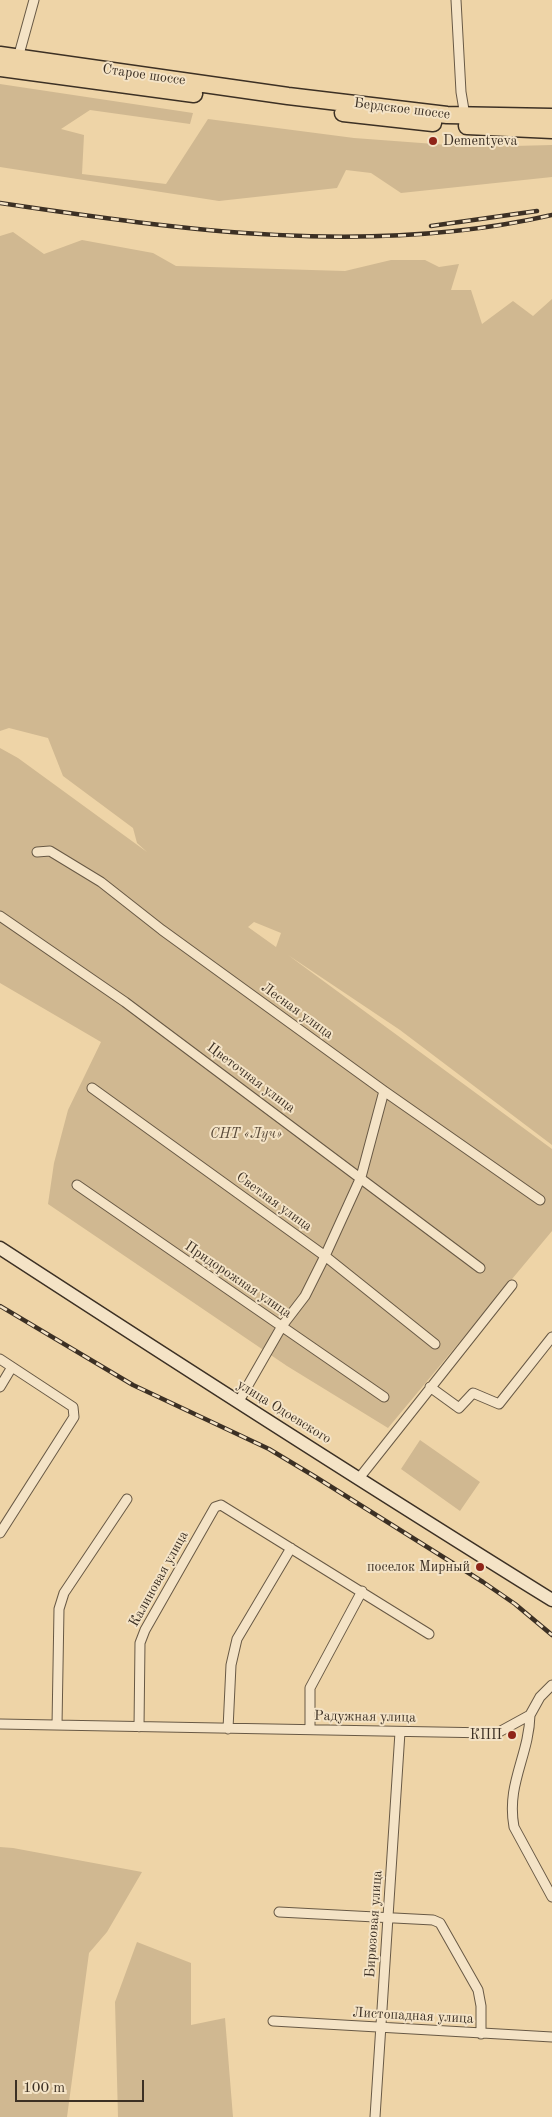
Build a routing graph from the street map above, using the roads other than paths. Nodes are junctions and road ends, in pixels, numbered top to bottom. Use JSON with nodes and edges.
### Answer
{"nodes":[{"id":1,"x":34,"y":0,"type":"edge"},
{"id":2,"x":456,"y":0,"type":"edge"},
{"id":3,"x":0,"y":55,"type":"edge"},
{"id":4,"x":18,"y":58,"type":"junction"},
{"id":5,"x":0,"y":68,"type":"edge"},
{"id":6,"x":288,"y":101,"type":"junction"},
{"id":7,"x":552,"y":117,"type":"edge"},
{"id":8,"x":458,"y":120,"type":"junction"},
{"id":9,"x":552,"y":130,"type":"edge"},
{"id":10,"x":37,"y":852,"type":"dead end"},
{"id":11,"x":0,"y":916,"type":"edge"},
{"id":12,"x":92,"y":1088,"type":"dead end"},
{"id":13,"x":384,"y":1091,"type":"junction"},
{"id":14,"x":361,"y":1177,"type":"junction"},
{"id":15,"x":77,"y":1185,"type":"dead end"},
{"id":16,"x":540,"y":1200,"type":"dead end"},
{"id":17,"x":0,"y":1248,"type":"edge"},
{"id":18,"x":325,"y":1256,"type":"junction"},
{"id":19,"x":480,"y":1268,"type":"dead end"},
{"id":20,"x":512,"y":1285,"type":"dead end"},
{"id":21,"x":282,"y":1326,"type":"junction"},
{"id":22,"x":552,"y":1337,"type":"edge"},
{"id":23,"x":435,"y":1344,"type":"dead end"},
{"id":24,"x":0,"y":1359,"type":"edge"},
{"id":25,"x":12,"y":1367,"type":"junction"},
{"id":26,"x":0,"y":1386,"type":"edge"},
{"id":27,"x":430,"y":1387,"type":"junction"},
{"id":28,"x":384,"y":1397,"type":"dead end"},
{"id":29,"x":239,"y":1401,"type":"junction"},
{"id":30,"x":360,"y":1477,"type":"junction"},
{"id":31,"x":127,"y":1499,"type":"dead end"},
{"id":32,"x":0,"y":1533,"type":"edge"},
{"id":33,"x":291,"y":1548,"type":"junction"},
{"id":34,"x":362,"y":1591,"type":"junction"},
{"id":35,"x":552,"y":1600,"type":"edge"},
{"id":36,"x":429,"y":1634,"type":"dead end"},
{"id":37,"x":552,"y":1685,"type":"edge"},
{"id":38,"x":530,"y":1715,"type":"junction"},
{"id":39,"x":0,"y":1724,"type":"edge"},
{"id":40,"x":57,"y":1725,"type":"junction"},
{"id":41,"x":138,"y":1727,"type":"junction"},
{"id":42,"x":228,"y":1729,"type":"junction"},
{"id":43,"x":310,"y":1729,"type":"junction"},
{"id":44,"x":400,"y":1732,"type":"junction"},
{"id":45,"x":552,"y":1897,"type":"edge"},
{"id":46,"x":279,"y":1912,"type":"dead end"},
{"id":47,"x":388,"y":1918,"type":"junction"},
{"id":48,"x":273,"y":2021,"type":"dead end"},
{"id":49,"x":381,"y":2028,"type":"junction"},
{"id":50,"x":481,"y":2034,"type":"junction"},
{"id":51,"x":552,"y":2037,"type":"edge"},
{"id":52,"x":375,"y":2117,"type":"edge"}],
"edges":[{"from":1,"to":4,"type":"street"},
{"from":2,"to":8,"type":"street"},
{"from":3,"to":4,"type":"highway","name":"Старое шоссе"},
{"from":4,"to":6,"type":"highway","name":"Старое шоссе"},
{"from":5,"to":6,"type":"highway","name":"Старое шоссе"},
{"from":6,"to":8,"type":"highway","name":"Бердское шоссе"},
{"from":7,"to":8,"type":"highway","name":"Бердское шоссе"},
{"from":8,"to":9,"type":"highway"},
{"from":10,"to":13,"type":"street","name":"Лесная улица"},
{"from":11,"to":14,"type":"street","name":"Цветочная улица"},
{"from":12,"to":18,"type":"street","name":"Светлая улица"},
{"from":13,"to":14,"type":"street"},
{"from":13,"to":16,"type":"street","name":"Лесная улица"},
{"from":14,"to":18,"type":"street"},
{"from":14,"to":19,"type":"street","name":"Цветочная улица"},
{"from":15,"to":21,"type":"street","name":"Придорожная улица"},
{"from":17,"to":29,"type":"street","name":"улица Одоевского"},
{"from":18,"to":21,"type":"street"},
{"from":18,"to":23,"type":"street","name":"Светлая улица"},
{"from":20,"to":27,"type":"street"},
{"from":21,"to":28,"type":"street","name":"Придорожная улица"},
{"from":21,"to":29,"type":"street"},
{"from":22,"to":27,"type":"street"},
{"from":24,"to":25,"type":"street"},
{"from":25,"to":26,"type":"street"},
{"from":25,"to":32,"type":"street"},
{"from":27,"to":30,"type":"street"},
{"from":29,"to":30,"type":"street","name":"улица Одоевского"},
{"from":30,"to":35,"type":"street","name":"улица Одоевского"},
{"from":31,"to":40,"type":"street"},
{"from":33,"to":34,"type":"street"},
{"from":33,"to":41,"type":"street","name":"Калиновая улица"},
{"from":33,"to":42,"type":"street"},
{"from":34,"to":36,"type":"street"},
{"from":34,"to":43,"type":"street"},
{"from":37,"to":38,"type":"street"},
{"from":38,"to":44,"type":"street","name":"Радужная улица"},
{"from":38,"to":45,"type":"street"},
{"from":39,"to":40,"type":"street","name":"Радужная улица"},
{"from":40,"to":41,"type":"street","name":"Радужная улица"},
{"from":41,"to":42,"type":"street","name":"Радужная улица"},
{"from":42,"to":43,"type":"street","name":"Радужная улица"},
{"from":43,"to":44,"type":"street","name":"Радужная улица"},
{"from":44,"to":47,"type":"street","name":"Бирюзовая улица"},
{"from":46,"to":47,"type":"street"},
{"from":47,"to":49,"type":"street","name":"Бирюзовая улица"},
{"from":47,"to":50,"type":"street"},
{"from":48,"to":49,"type":"street","name":"Листопадная улица"},
{"from":49,"to":50,"type":"street","name":"Листопадная улица"},
{"from":49,"to":52,"type":"street","name":"Бирюзовая улица"},
{"from":50,"to":51,"type":"street","name":"Листопадная улица"}]}
